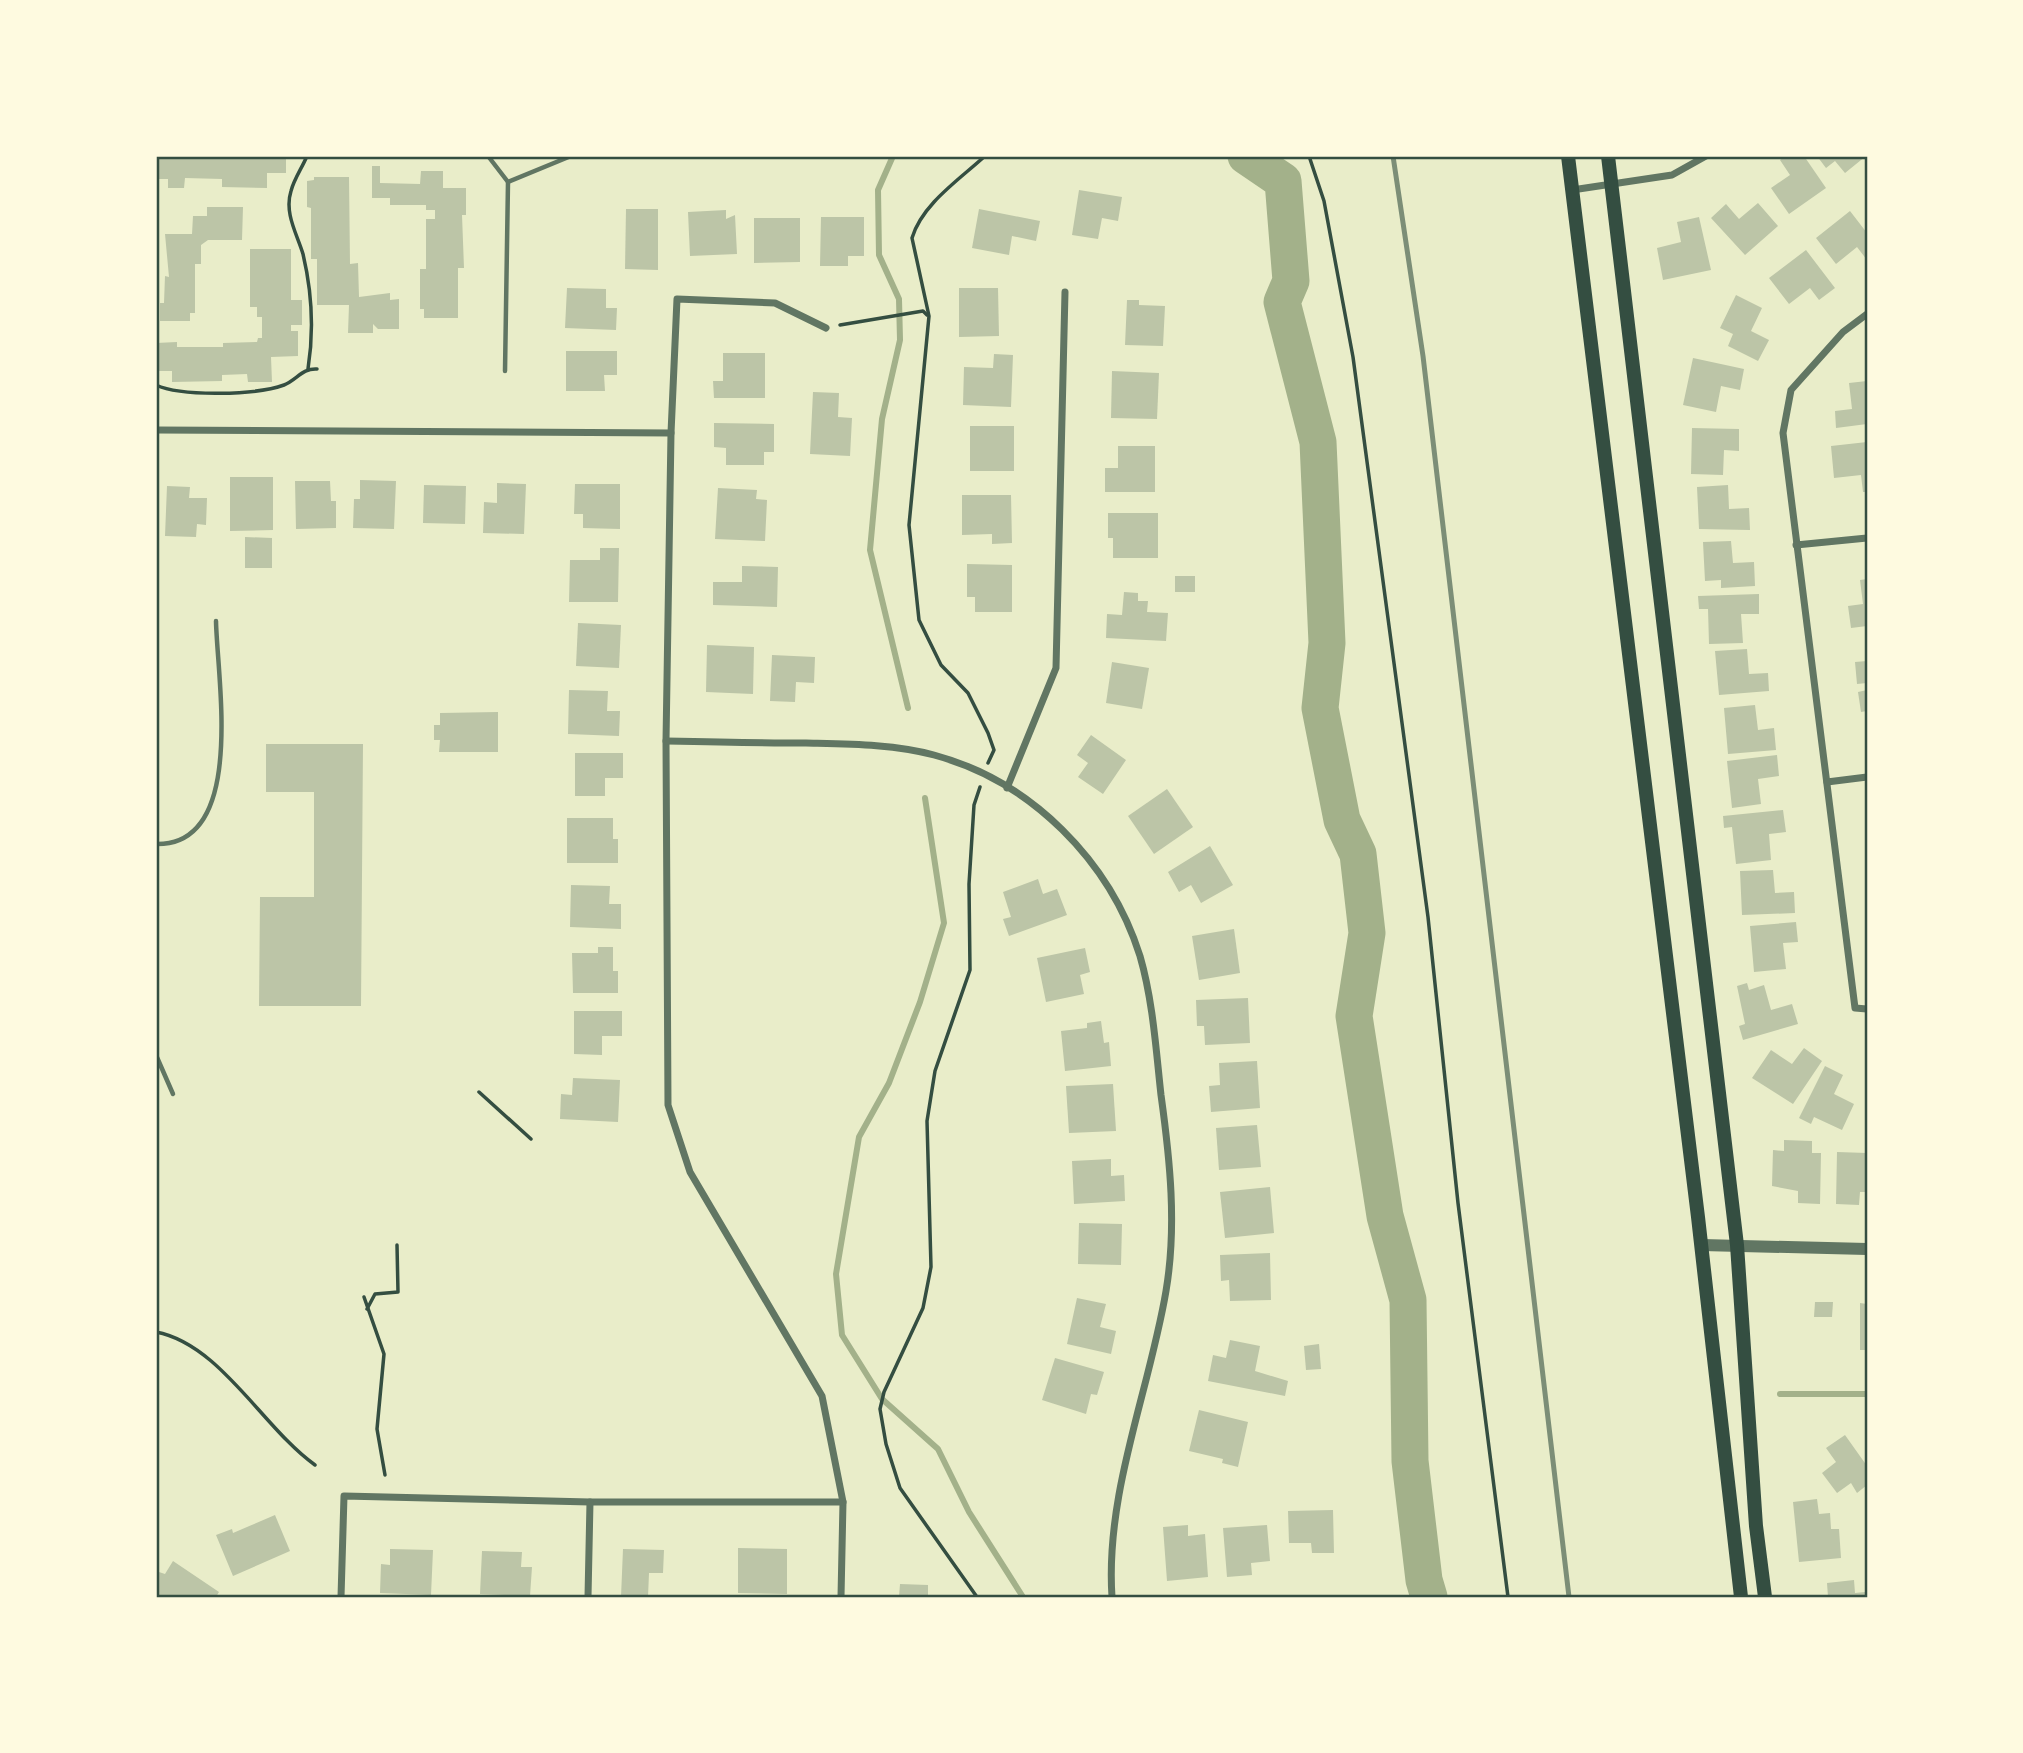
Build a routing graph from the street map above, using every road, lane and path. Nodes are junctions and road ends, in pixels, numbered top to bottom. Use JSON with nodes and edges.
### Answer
{"nodes":[{"id":1,"x":307,"y":156,"type":"edge"},
{"id":2,"x":488,"y":156,"type":"edge"},
{"id":3,"x":571,"y":156,"type":"edge"},
{"id":4,"x":1309,"y":156,"type":"edge"},
{"id":5,"x":1568,"y":156,"type":"edge"},
{"id":6,"x":1608,"y":156,"type":"edge"},
{"id":7,"x":1706,"y":156,"type":"edge"},
{"id":8,"x":508,"y":182,"type":"junction"},
{"id":9,"x":1611,"y":186,"type":"junction"},
{"id":10,"x":1572,"y":190,"type":"junction"},
{"id":11,"x":1065,"y":292,"type":"dead end"},
{"id":12,"x":1867,"y":314,"type":"edge"},
{"id":13,"x":929,"y":316,"type":"dead end"},
{"id":14,"x":826,"y":327,"type":"joint"},
{"id":15,"x":308,"y":369,"type":"junction"},
{"id":16,"x":317,"y":369,"type":"dead end"},
{"id":17,"x":505,"y":371,"type":"dead end"},
{"id":18,"x":156,"y":385,"type":"edge"},
{"id":19,"x":156,"y":430,"type":"edge"},
{"id":20,"x":671,"y":433,"type":"junction"},
{"id":21,"x":1867,"y":538,"type":"edge"},
{"id":22,"x":1796,"y":545,"type":"junction"},
{"id":23,"x":216,"y":621,"type":"dead end"},
{"id":24,"x":666,"y":741,"type":"junction"},
{"id":25,"x":1867,"y":777,"type":"edge"},
{"id":26,"x":1827,"y":782,"type":"junction"},
{"id":27,"x":1007,"y":788,"type":"junction"},
{"id":28,"x":156,"y":844,"type":"edge"},
{"id":29,"x":1867,"y":1009,"type":"edge"},
{"id":30,"x":156,"y":1055,"type":"edge"},
{"id":31,"x":479,"y":1092,"type":"dead end"},
{"id":32,"x":173,"y":1094,"type":"dead end"},
{"id":33,"x":531,"y":1139,"type":"dead end"},
{"id":34,"x":397,"y":1245,"type":"dead end"},
{"id":35,"x":1702,"y":1245,"type":"junction"},
{"id":36,"x":1737,"y":1245,"type":"junction"},
{"id":37,"x":1867,"y":1249,"type":"edge"},
{"id":38,"x":364,"y":1297,"type":"dead end"},
{"id":39,"x":367,"y":1309,"type":"junction"},
{"id":40,"x":156,"y":1332,"type":"edge"},
{"id":41,"x":884,"y":1392,"type":"dead end"},
{"id":42,"x":315,"y":1465,"type":"dead end"},
{"id":43,"x":385,"y":1475,"type":"dead end"},
{"id":44,"x":590,"y":1502,"type":"junction"},
{"id":45,"x":843,"y":1502,"type":"junction"},
{"id":46,"x":341,"y":1597,"type":"edge"},
{"id":47,"x":588,"y":1597,"type":"edge"},
{"id":48,"x":841,"y":1597,"type":"edge"},
{"id":49,"x":977,"y":1597,"type":"edge"},
{"id":50,"x":1112,"y":1597,"type":"edge"},
{"id":51,"x":1508,"y":1597,"type":"edge"},
{"id":52,"x":1741,"y":1597,"type":"edge"},
{"id":53,"x":1765,"y":1597,"type":"edge"}],
"edges":[{"from":1,"to":15,"type":"path"},
{"from":2,"to":8,"type":"lane"},
{"from":3,"to":8,"type":"lane"},
{"from":4,"to":51,"type":"path"},
{"from":5,"to":10,"type":"main road"},
{"from":6,"to":9,"type":"main road"},
{"from":7,"to":9,"type":"street"},
{"from":8,"to":17,"type":"lane"},
{"from":9,"to":10,"type":"street"},
{"from":9,"to":36,"type":"main road"},
{"from":10,"to":35,"type":"main road"},
{"from":11,"to":27,"type":"street"},
{"from":12,"to":22,"type":"street"},
{"from":13,"to":14,"type":"path"},
{"from":14,"to":20,"type":"street"},
{"from":15,"to":16,"type":"path"},
{"from":15,"to":18,"type":"path"},
{"from":19,"to":20,"type":"street"},
{"from":20,"to":24,"type":"street"},
{"from":21,"to":22,"type":"street"},
{"from":22,"to":26,"type":"street"},
{"from":23,"to":28,"type":"lane"},
{"from":24,"to":27,"type":"street"},
{"from":24,"to":45,"type":"street"},
{"from":25,"to":26,"type":"street"},
{"from":26,"to":29,"type":"street"},
{"from":27,"to":50,"type":"street"},
{"from":30,"to":32,"type":"lane"},
{"from":31,"to":33,"type":"path"},
{"from":34,"to":39,"type":"path"},
{"from":35,"to":36,"type":"street"},
{"from":35,"to":52,"type":"main road"},
{"from":36,"to":37,"type":"street"},
{"from":36,"to":53,"type":"main road"},
{"from":38,"to":39,"type":"path"},
{"from":39,"to":43,"type":"path"},
{"from":40,"to":42,"type":"path"},
{"from":41,"to":49,"type":"path"},
{"from":44,"to":45,"type":"street"},
{"from":44,"to":46,"type":"street"},
{"from":44,"to":47,"type":"street"},
{"from":45,"to":48,"type":"street"}]}
